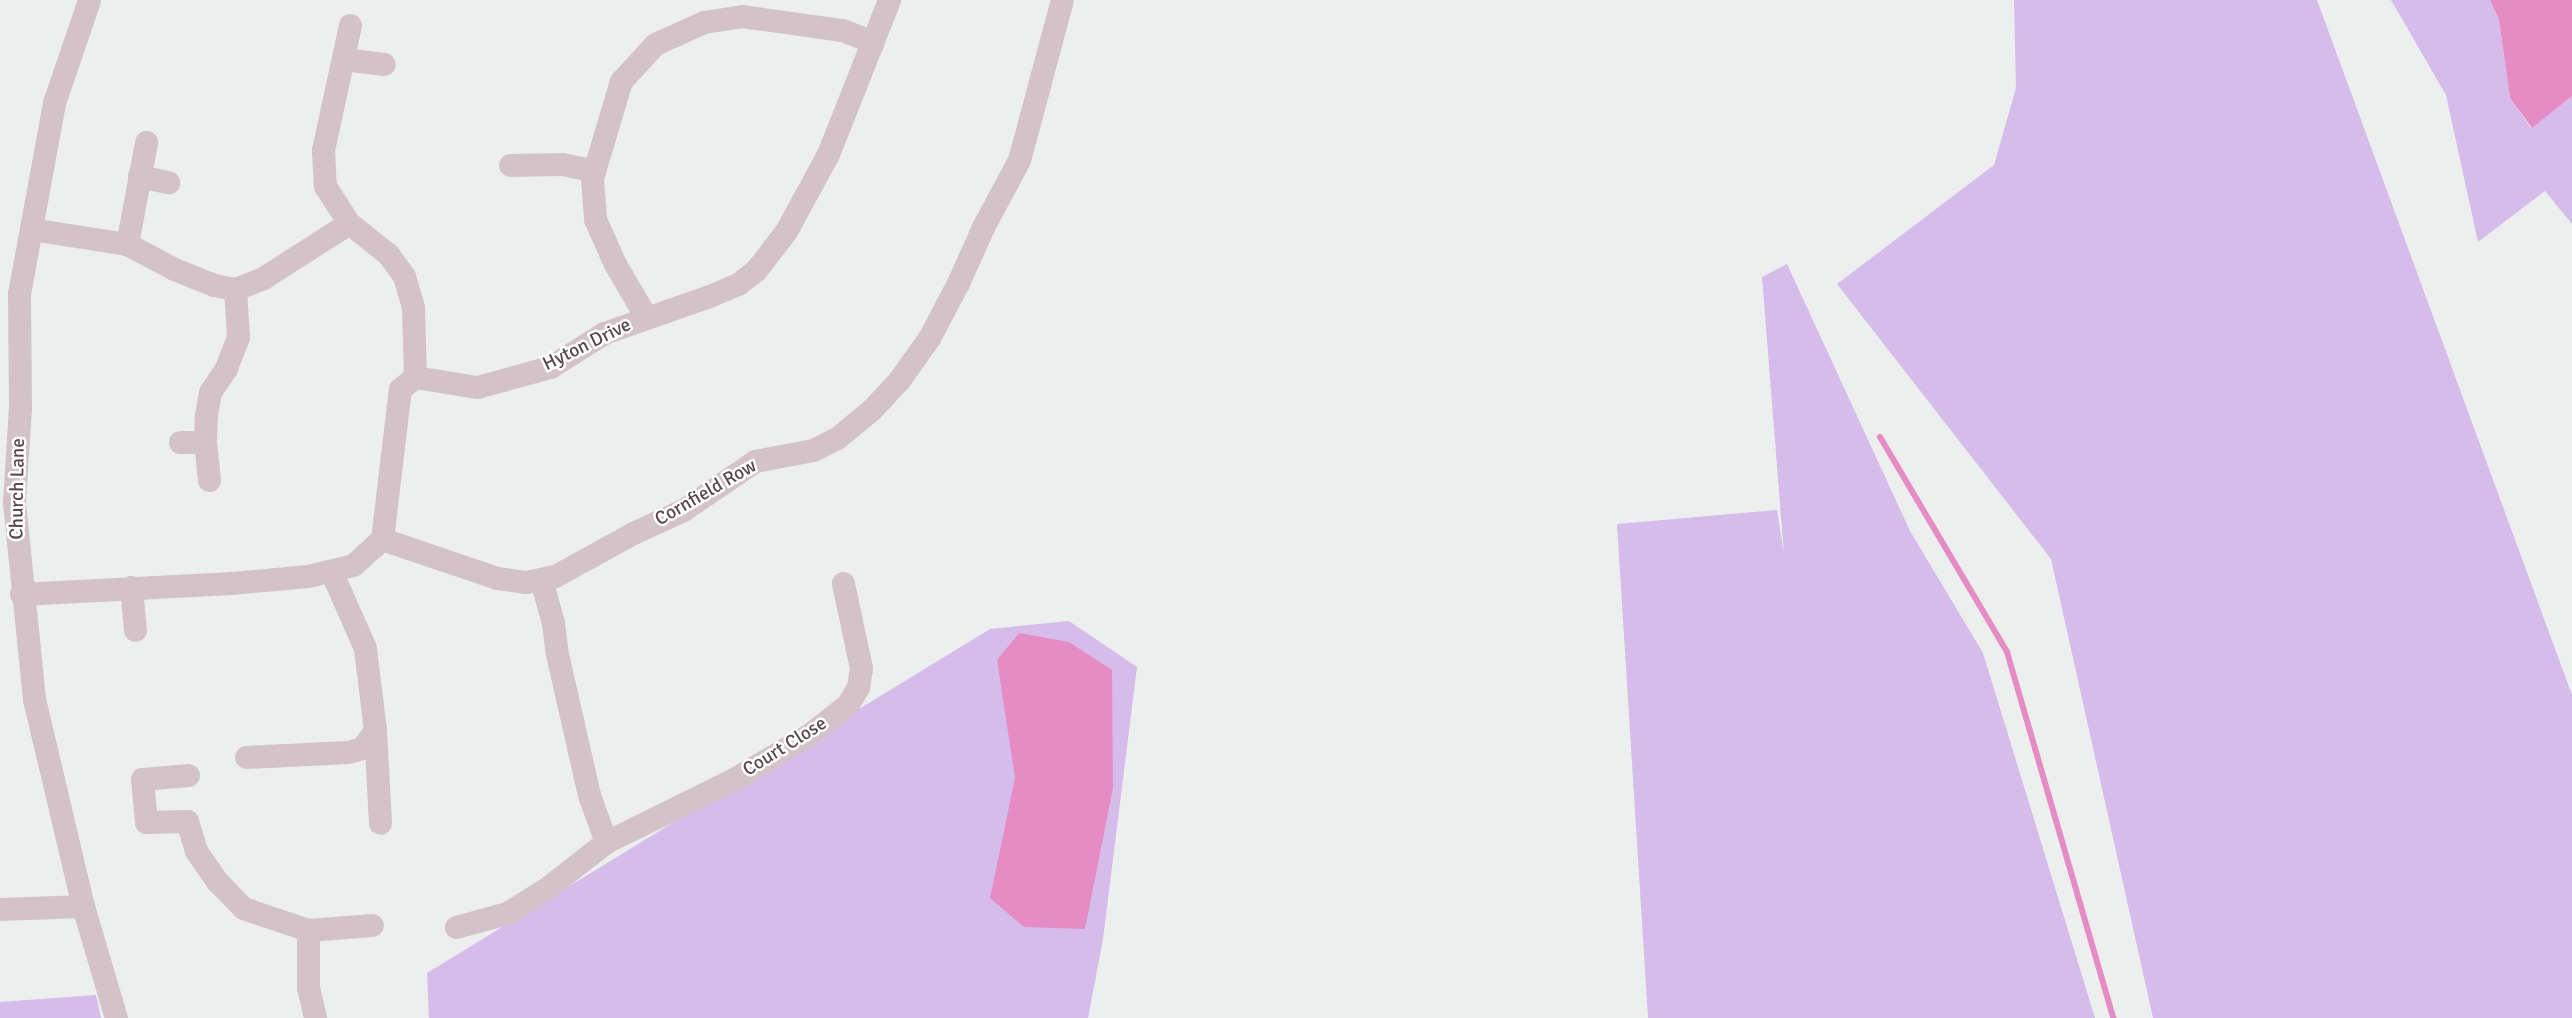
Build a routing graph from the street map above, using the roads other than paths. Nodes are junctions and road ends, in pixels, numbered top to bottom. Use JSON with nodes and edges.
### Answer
{"nodes":[{"id":1,"x":89,"y":0,"type":"edge"},
{"id":2,"x":889,"y":0,"type":"edge"},
{"id":3,"x":1062,"y":0,"type":"edge"},
{"id":4,"x":350,"y":25,"type":"dead end"},
{"id":5,"x":873,"y":41,"type":"junction"},
{"id":6,"x":343,"y":59,"type":"junction"},
{"id":7,"x":384,"y":64,"type":"dead end"},
{"id":8,"x":146,"y":142,"type":"dead end"},
{"id":9,"x":510,"y":166,"type":"dead end"},
{"id":10,"x":594,"y":171,"type":"junction"},
{"id":11,"x":139,"y":176,"type":"junction"},
{"id":12,"x":168,"y":182,"type":"dead end"},
{"id":13,"x":349,"y":223,"type":"junction"},
{"id":14,"x":31,"y":229,"type":"junction"},
{"id":15,"x":127,"y":243,"type":"junction"},
{"id":16,"x":235,"y":289,"type":"junction"},
{"id":17,"x":646,"y":317,"type":"junction"},
{"id":18,"x":415,"y":377,"type":"junction"},
{"id":19,"x":180,"y":442,"type":"dead end"},
{"id":20,"x":205,"y":442,"type":"junction"},
{"id":21,"x":209,"y":480,"type":"dead end"},
{"id":22,"x":7,"y":502,"type":"edge"},
{"id":23,"x":382,"y":539,"type":"junction"},
{"id":24,"x":331,"y":571,"type":"junction"},
{"id":25,"x":541,"y":579,"type":"junction"},
{"id":26,"x":843,"y":583,"type":"dead end"},
{"id":27,"x":131,"y":587,"type":"junction"},
{"id":28,"x":21,"y":594,"type":"junction"},
{"id":29,"x":135,"y":630,"type":"dead end"},
{"id":30,"x":375,"y":730,"type":"junction"},
{"id":31,"x":246,"y":757,"type":"dead end"},
{"id":32,"x":188,"y":775,"type":"dead end"},
{"id":33,"x":380,"y":823,"type":"dead end"},
{"id":34,"x":606,"y":842,"type":"junction"},
{"id":35,"x":83,"y":906,"type":"junction"},
{"id":36,"x":0,"y":909,"type":"edge"},
{"id":37,"x":372,"y":925,"type":"dead end"},
{"id":38,"x":456,"y":927,"type":"dead end"},
{"id":39,"x":308,"y":930,"type":"junction"},
{"id":40,"x":116,"y":1018,"type":"edge"},
{"id":41,"x":315,"y":1018,"type":"edge"}],
"edges":[{"from":1,"to":14,"type":"street","name":"Church Lane"},
{"from":2,"to":5,"type":"street","name":"Hyton Drive"},
{"from":3,"to":25,"type":"street","name":"Cornfield Row"},
{"from":4,"to":6,"type":"street"},
{"from":5,"to":10,"type":"street"},
{"from":5,"to":17,"type":"street","name":"Hyton Drive"},
{"from":6,"to":7,"type":"street"},
{"from":6,"to":13,"type":"street"},
{"from":8,"to":11,"type":"street"},
{"from":9,"to":10,"type":"street"},
{"from":10,"to":17,"type":"street"},
{"from":11,"to":12,"type":"street"},
{"from":11,"to":15,"type":"street"},
{"from":13,"to":16,"type":"street"},
{"from":13,"to":18,"type":"street"},
{"from":14,"to":15,"type":"street"},
{"from":14,"to":22,"type":"street","name":"Church Lane"},
{"from":15,"to":16,"type":"street"},
{"from":16,"to":20,"type":"street"},
{"from":17,"to":18,"type":"street","name":"Hyton Drive"},
{"from":18,"to":23,"type":"street"},
{"from":19,"to":20,"type":"street"},
{"from":20,"to":21,"type":"street"},
{"from":22,"to":28,"type":"street","name":"Church Lane"},
{"from":23,"to":24,"type":"street"},
{"from":23,"to":25,"type":"street","name":"Cornfield Row"},
{"from":24,"to":27,"type":"street"},
{"from":24,"to":30,"type":"street"},
{"from":25,"to":34,"type":"street"},
{"from":26,"to":34,"type":"street","name":"Court Close"},
{"from":27,"to":28,"type":"street"},
{"from":27,"to":29,"type":"street"},
{"from":28,"to":35,"type":"street","name":"Church Lane"},
{"from":30,"to":31,"type":"street"},
{"from":30,"to":33,"type":"street"},
{"from":32,"to":39,"type":"street"},
{"from":34,"to":38,"type":"street","name":"Court Close"},
{"from":35,"to":36,"type":"street"},
{"from":35,"to":40,"type":"street","name":"Church Lane"},
{"from":37,"to":39,"type":"street"},
{"from":39,"to":41,"type":"street"}]}
